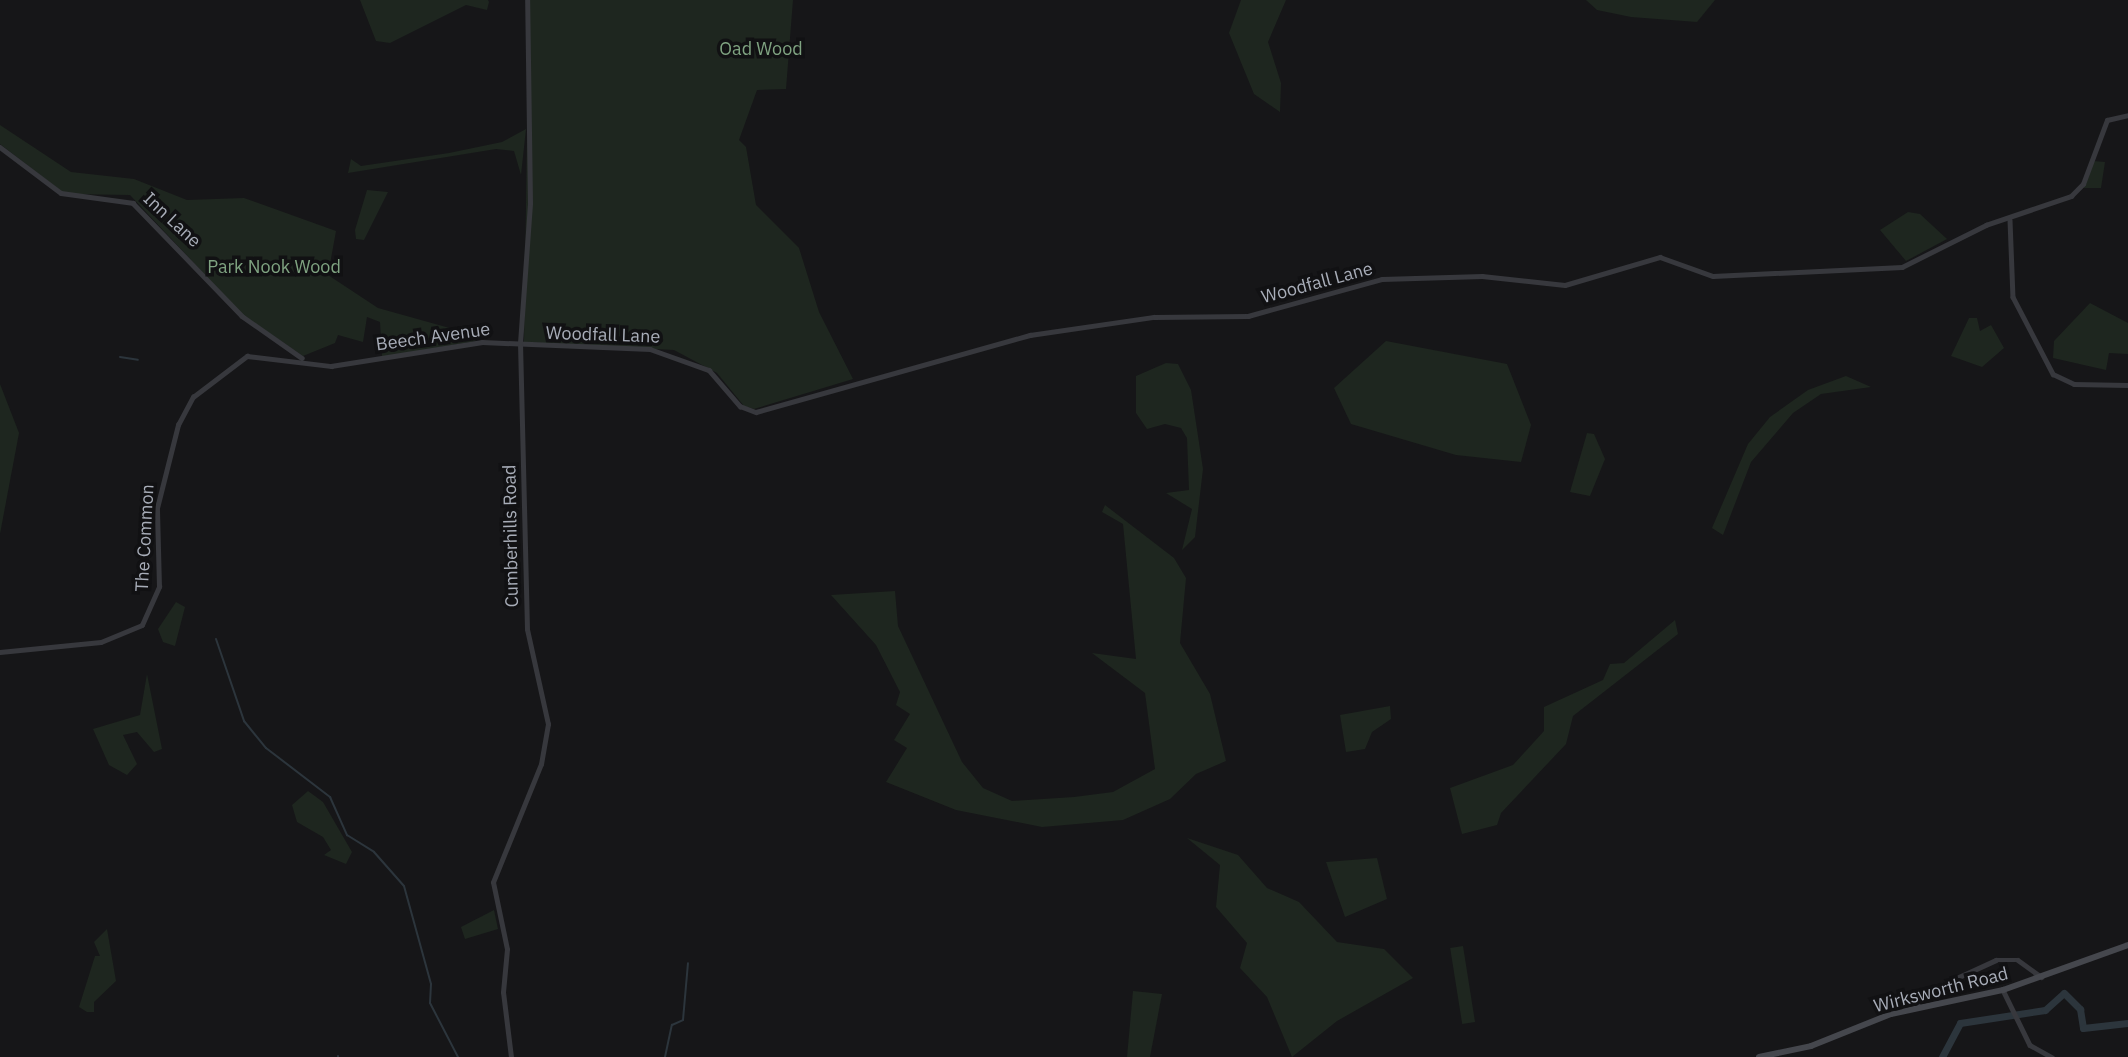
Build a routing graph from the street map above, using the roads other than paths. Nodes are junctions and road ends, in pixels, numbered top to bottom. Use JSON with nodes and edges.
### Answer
{"nodes":[{"id":1,"x":527,"y":0,"type":"edge"},
{"id":2,"x":2128,"y":115,"type":"edge"},
{"id":3,"x":0,"y":147,"type":"edge"},
{"id":4,"x":2010,"y":220,"type":"junction"},
{"id":5,"x":520,"y":343,"type":"junction"},
{"id":6,"x":303,"y":359,"type":"junction"},
{"id":7,"x":351,"y":364,"type":"joint"},
{"id":8,"x":2128,"y":385,"type":"edge"},
{"id":9,"x":0,"y":652,"type":"edge"},
{"id":10,"x":2128,"y":945,"type":"edge"},
{"id":11,"x":2041,"y":977,"type":"junction"},
{"id":12,"x":2003,"y":990,"type":"junction"},
{"id":13,"x":1917,"y":1007,"type":"junction"},
{"id":14,"x":511,"y":1057,"type":"edge"},
{"id":15,"x":1759,"y":1057,"type":"edge"},
{"id":16,"x":2052,"y":1057,"type":"edge"}],
"edges":[{"from":1,"to":5,"type":"street","name":"Cumberhills Road"},
{"from":2,"to":4,"type":"street","name":"Woodfall Lane"},
{"from":3,"to":6,"type":"street","name":"Inn Lane"},
{"from":4,"to":5,"type":"street","name":"Woodfall Lane"},
{"from":4,"to":8,"type":"street"},
{"from":5,"to":7,"type":"street","name":"Beech Avenue"},
{"from":5,"to":14,"type":"street","name":"Cumberhills Road"},
{"from":6,"to":7,"type":"street","name":"The Common"},
{"from":6,"to":9,"type":"street","name":"The Common"},
{"from":10,"to":11,"type":"main road","name":"Wirksworth Road"},
{"from":11,"to":12,"type":"main road","name":"Wirksworth Road"},
{"from":11,"to":13,"type":"street"},
{"from":12,"to":13,"type":"main road","name":"Wirksworth Road"},
{"from":12,"to":16,"type":"street"},
{"from":13,"to":15,"type":"main road","name":"Wirksworth Road"}]}
